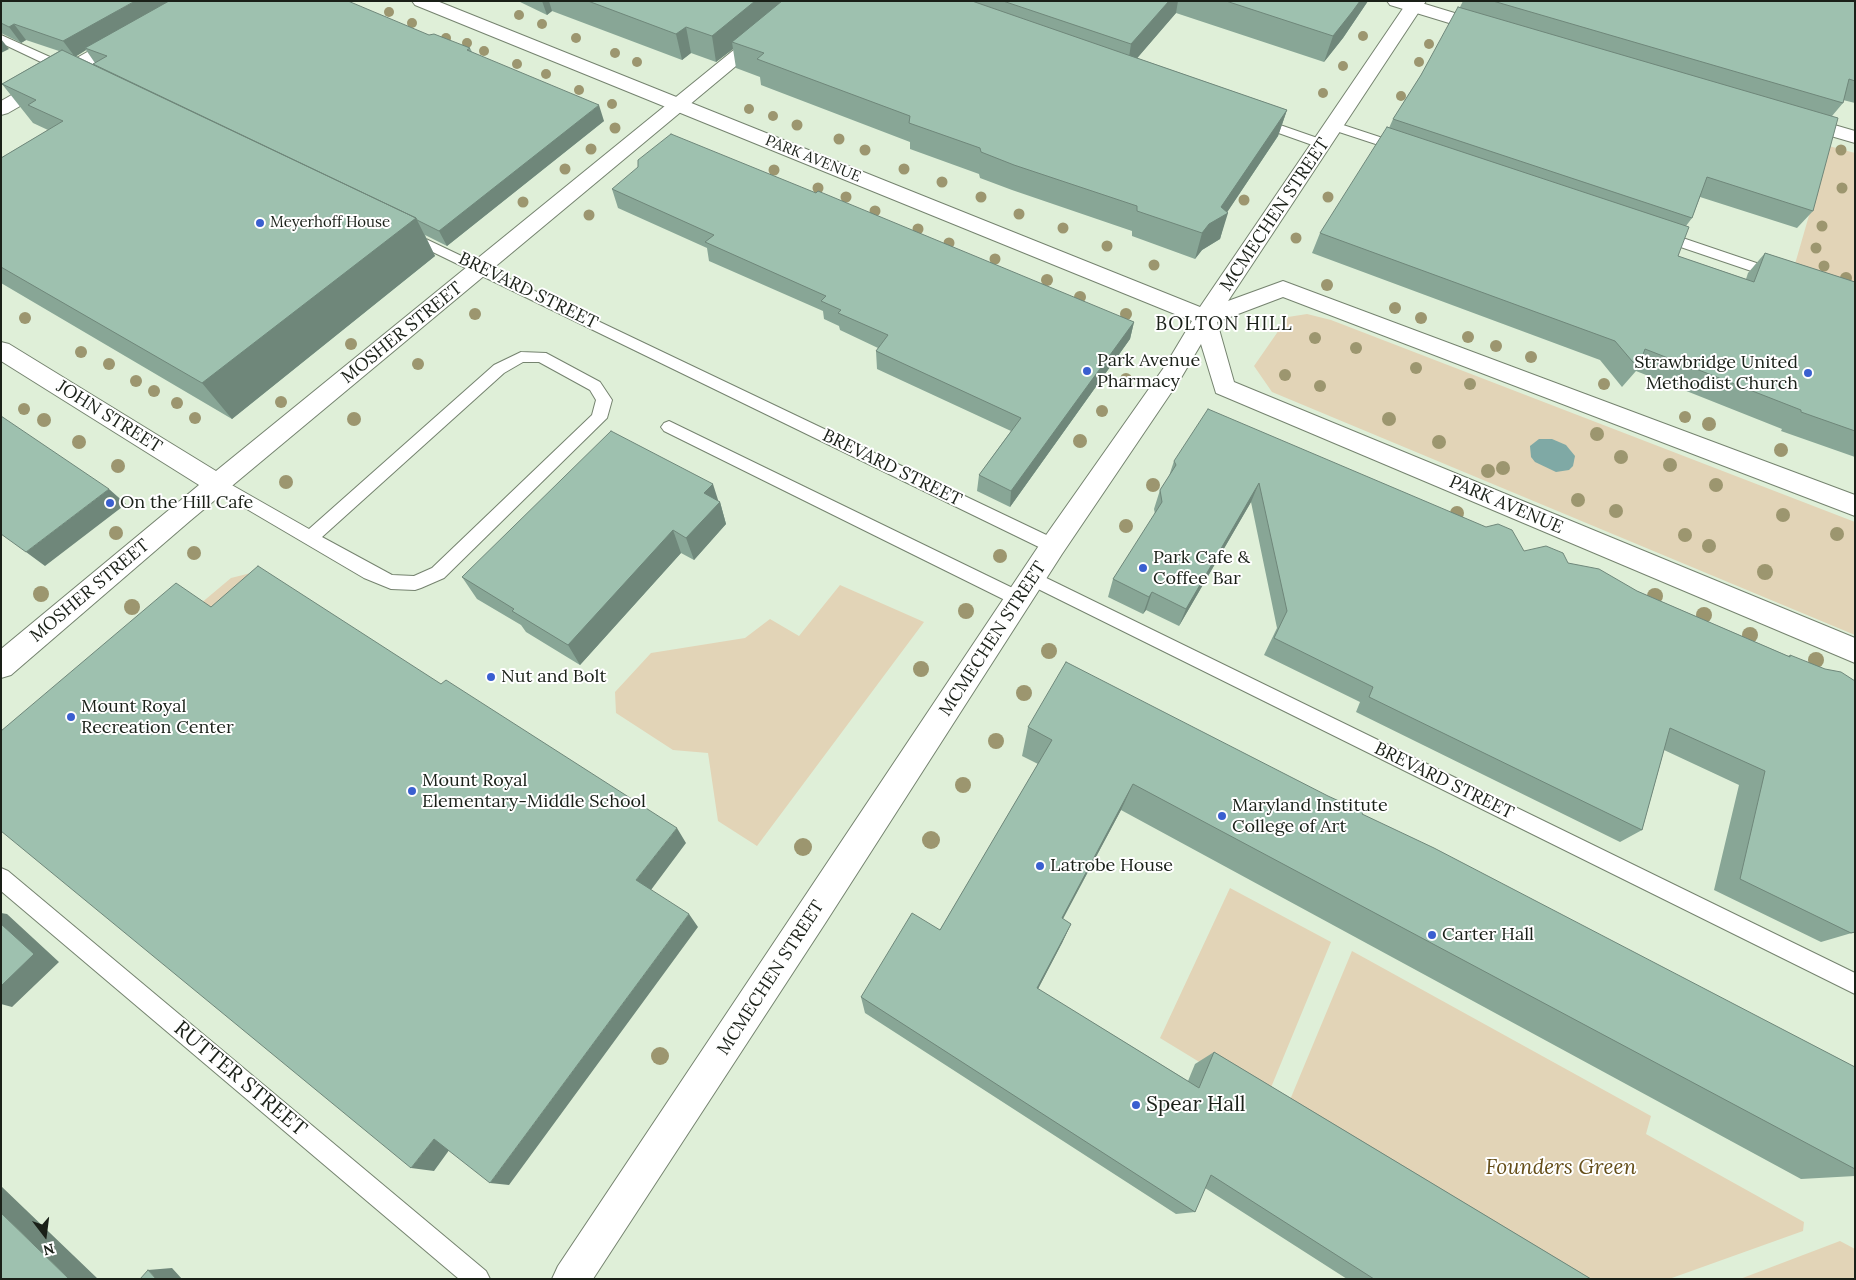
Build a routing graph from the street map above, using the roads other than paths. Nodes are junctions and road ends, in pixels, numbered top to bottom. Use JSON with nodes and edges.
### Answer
{"nodes":[{"id":1,"x":190,"y":1,"type":"edge"},
{"id":2,"x":421,"y":1,"type":"edge"},
{"id":3,"x":805,"y":1,"type":"edge"},
{"id":4,"x":1409,"y":3,"type":"edge"},
{"id":5,"x":1502,"y":33,"type":"edge"},
{"id":6,"x":1,"y":38,"type":"edge"},
{"id":7,"x":77,"y":74,"type":"junction"},
{"id":8,"x":679,"y":105,"type":"junction"},
{"id":9,"x":1,"y":109,"type":"edge"},
{"id":10,"x":1778,"y":115,"type":"edge"},
{"id":11,"x":1251,"y":119,"type":"edge"},
{"id":12,"x":1328,"y":135,"type":"junction"},
{"id":13,"x":1855,"y":138,"type":"edge"},
{"id":14,"x":1416,"y":154,"type":"edge"},
{"id":15,"x":397,"y":229,"type":"edge"},
{"id":16,"x":1649,"y":232,"type":"edge"},
{"id":17,"x":481,"y":269,"type":"junction"},
{"id":18,"x":1789,"y":279,"type":"edge"},
{"id":19,"x":1205,"y":318,"type":"junction"},
{"id":20,"x":1,"y":350,"type":"edge"},
{"id":21,"x":669,"y":427,"type":"dead end"},
{"id":22,"x":217,"y":484,"type":"junction"},
{"id":23,"x":1855,"y":506,"type":"edge"},
{"id":24,"x":310,"y":538,"type":"junction"},
{"id":25,"x":1053,"y":546,"type":"junction"},
{"id":26,"x":1026,"y":588,"type":"junction"},
{"id":27,"x":1855,"y":651,"type":"edge"},
{"id":28,"x":1,"y":666,"type":"edge"},
{"id":29,"x":1,"y":878,"type":"edge"},
{"id":30,"x":1855,"y":984,"type":"edge"},
{"id":31,"x":478,"y":1279,"type":"edge"},
{"id":32,"x":571,"y":1279,"type":"edge"}],
"edges":[{"from":1,"to":7,"type":"street"},
{"from":2,"to":8,"type":"street","name":"PARK AVENUE"},
{"from":3,"to":8,"type":"street","name":"MOSHER STREET"},
{"from":4,"to":5,"type":"street"},
{"from":4,"to":12,"type":"street","name":"MCMECHEN STREET"},
{"from":6,"to":7,"type":"lane"},
{"from":7,"to":9,"type":"street"},
{"from":8,"to":17,"type":"street","name":"MOSHER STREET"},
{"from":8,"to":19,"type":"street","name":"PARK AVENUE"},
{"from":10,"to":13,"type":"street"},
{"from":11,"to":12,"type":"lane"},
{"from":12,"to":14,"type":"lane"},
{"from":12,"to":19,"type":"street","name":"MCMECHEN STREET"},
{"from":15,"to":17,"type":"lane","name":"BREVARD STREET"},
{"from":16,"to":18,"type":"lane"},
{"from":17,"to":22,"type":"street","name":"MOSHER STREET"},
{"from":17,"to":25,"type":"lane","name":"BREVARD STREET"},
{"from":19,"to":23,"type":"street"},
{"from":19,"to":25,"type":"street","name":"MCMECHEN STREET"},
{"from":19,"to":27,"type":"street","name":"PARK AVENUE"},
{"from":20,"to":22,"type":"street","name":"JOHN STREET"},
{"from":21,"to":26,"type":"lane","name":"BREVARD STREET"},
{"from":22,"to":24,"type":"lane"},
{"from":22,"to":28,"type":"street","name":"MOSHER STREET"},
{"from":24,"to":24,"type":"lane"},
{"from":25,"to":26,"type":"street","name":"MCMECHEN STREET"},
{"from":26,"to":30,"type":"lane","name":"BREVARD STREET"},
{"from":26,"to":32,"type":"street","name":"MCMECHEN STREET"},
{"from":29,"to":31,"type":"lane","name":"RUTTER STREET"}]}
